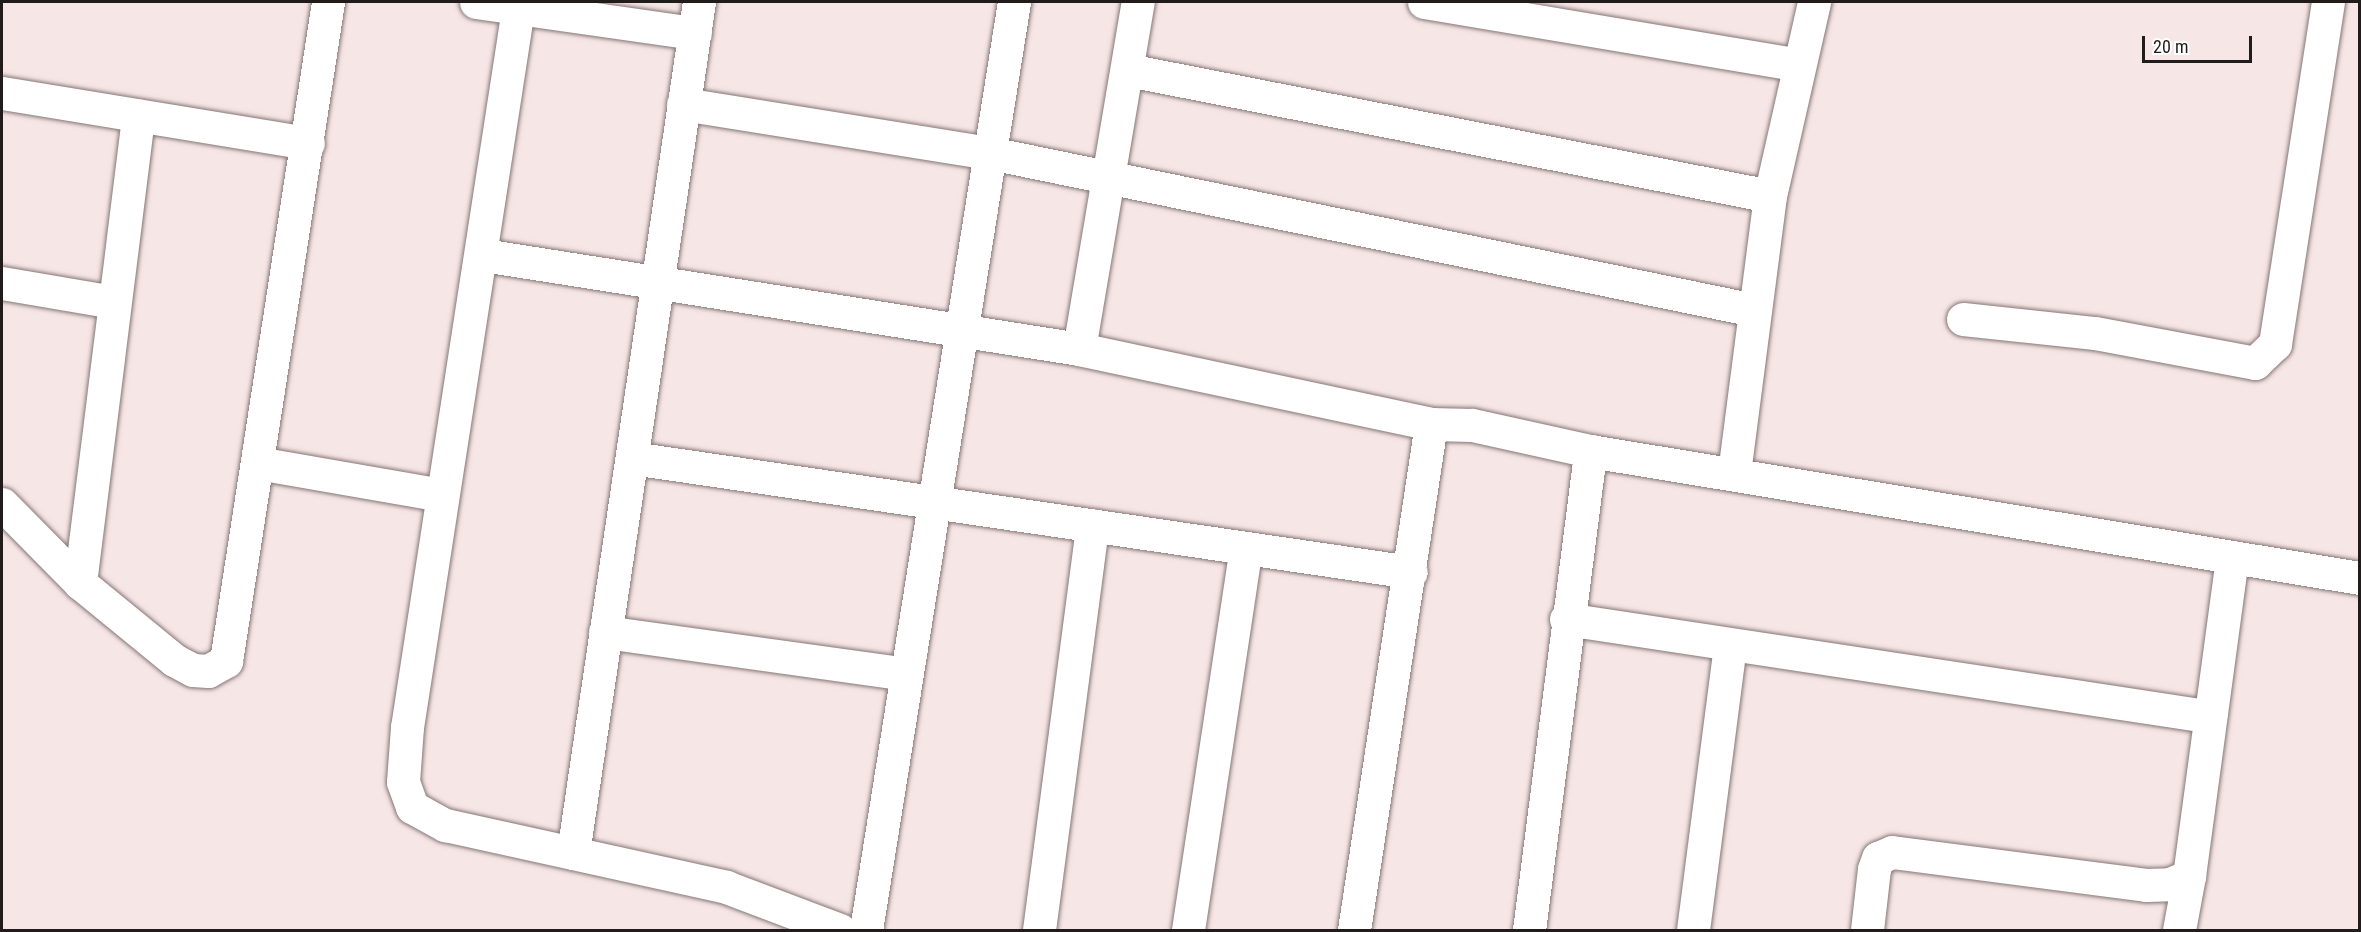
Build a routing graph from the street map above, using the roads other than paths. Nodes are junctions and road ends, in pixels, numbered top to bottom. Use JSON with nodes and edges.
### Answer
{"nodes":[{"id":1,"x":328,"y":2,"type":"edge"},
{"id":2,"x":476,"y":2,"type":"edge"},
{"id":3,"x":1014,"y":2,"type":"edge"},
{"id":4,"x":1138,"y":2,"type":"edge"},
{"id":5,"x":1424,"y":2,"type":"edge"},
{"id":6,"x":1814,"y":2,"type":"edge"},
{"id":7,"x":2328,"y":2,"type":"edge"},
{"id":8,"x":519,"y":4,"type":"edge"},
{"id":9,"x":697,"y":17,"type":"edge"},
{"id":10,"x":1799,"y":65,"type":"junction"},
{"id":11,"x":1128,"y":70,"type":"junction"},
{"id":12,"x":2,"y":93,"type":"edge"},
{"id":13,"x":683,"y":104,"type":"junction"},
{"id":14,"x":138,"y":116,"type":"junction"},
{"id":15,"x":308,"y":143,"type":"junction"},
{"id":16,"x":990,"y":153,"type":"junction"},
{"id":17,"x":1109,"y":177,"type":"junction"},
{"id":18,"x":1770,"y":196,"type":"junction"},
{"id":19,"x":483,"y":255,"type":"junction"},
{"id":20,"x":2,"y":283,"type":"edge"},
{"id":21,"x":658,"y":283,"type":"junction"},
{"id":22,"x":113,"y":302,"type":"junction"},
{"id":23,"x":1754,"y":310,"type":"junction"},
{"id":24,"x":1963,"y":319,"type":"dead end"},
{"id":25,"x":961,"y":330,"type":"junction"},
{"id":26,"x":1079,"y":349,"type":"junction"},
{"id":27,"x":1431,"y":424,"type":"junction"},
{"id":28,"x":1590,"y":451,"type":"junction"},
{"id":29,"x":632,"y":458,"type":"junction"},
{"id":30,"x":258,"y":463,"type":"junction"},
{"id":31,"x":1734,"y":473,"type":"junction"},
{"id":32,"x":441,"y":495,"type":"junction"},
{"id":33,"x":933,"y":502,"type":"junction"},
{"id":34,"x":2,"y":504,"type":"edge"},
{"id":35,"x":1092,"y":525,"type":"junction"},
{"id":36,"x":1246,"y":548,"type":"junction"},
{"id":37,"x":2232,"y":557,"type":"junction"},
{"id":38,"x":1412,"y":572,"type":"junction"},
{"id":39,"x":2360,"y":579,"type":"edge"},
{"id":40,"x":80,"y":583,"type":"junction"},
{"id":41,"x":1566,"y":619,"type":"junction"},
{"id":42,"x":605,"y":632,"type":"junction"},
{"id":43,"x":1730,"y":646,"type":"junction"},
{"id":44,"x":906,"y":674,"type":"junction"},
{"id":45,"x":2211,"y":713,"type":"junction"},
{"id":46,"x":573,"y":853,"type":"junction"},
{"id":47,"x":2189,"y":876,"type":"junction"},
{"id":48,"x":840,"y":930,"type":"edge"},
{"id":49,"x":866,"y":930,"type":"edge"},
{"id":50,"x":1039,"y":930,"type":"edge"},
{"id":51,"x":1188,"y":930,"type":"edge"},
{"id":52,"x":1353,"y":930,"type":"edge"},
{"id":53,"x":1528,"y":930,"type":"edge"},
{"id":54,"x":1693,"y":930,"type":"edge"},
{"id":55,"x":1867,"y":930,"type":"edge"},
{"id":56,"x":2179,"y":930,"type":"edge"}],
"edges":[{"from":1,"to":15,"type":"street"},
{"from":2,"to":8,"type":"street"},
{"from":3,"to":16,"type":"street"},
{"from":4,"to":11,"type":"street"},
{"from":5,"to":10,"type":"street"},
{"from":6,"to":10,"type":"street"},
{"from":7,"to":24,"type":"street"},
{"from":8,"to":9,"type":"street"},
{"from":8,"to":19,"type":"street"},
{"from":9,"to":13,"type":"street"},
{"from":10,"to":18,"type":"street"},
{"from":11,"to":17,"type":"street"},
{"from":11,"to":18,"type":"street"},
{"from":12,"to":14,"type":"street"},
{"from":13,"to":16,"type":"street"},
{"from":13,"to":21,"type":"street"},
{"from":14,"to":15,"type":"street"},
{"from":14,"to":22,"type":"street"},
{"from":15,"to":30,"type":"street"},
{"from":16,"to":17,"type":"street"},
{"from":16,"to":25,"type":"street"},
{"from":17,"to":23,"type":"street"},
{"from":17,"to":26,"type":"street"},
{"from":18,"to":23,"type":"street"},
{"from":19,"to":21,"type":"street"},
{"from":19,"to":32,"type":"street"},
{"from":20,"to":22,"type":"street"},
{"from":21,"to":25,"type":"street"},
{"from":21,"to":29,"type":"street"},
{"from":22,"to":40,"type":"street"},
{"from":23,"to":31,"type":"street"},
{"from":25,"to":26,"type":"street"},
{"from":25,"to":33,"type":"street"},
{"from":26,"to":27,"type":"street"},
{"from":27,"to":28,"type":"street"},
{"from":27,"to":38,"type":"street"},
{"from":28,"to":31,"type":"street"},
{"from":28,"to":41,"type":"street"},
{"from":29,"to":33,"type":"street"},
{"from":29,"to":42,"type":"street"},
{"from":30,"to":32,"type":"street"},
{"from":30,"to":40,"type":"street"},
{"from":31,"to":37,"type":"street"},
{"from":32,"to":46,"type":"street"},
{"from":33,"to":35,"type":"street"},
{"from":33,"to":44,"type":"street"},
{"from":34,"to":40,"type":"street"},
{"from":35,"to":36,"type":"street"},
{"from":35,"to":50,"type":"street"},
{"from":36,"to":38,"type":"street"},
{"from":36,"to":51,"type":"street"},
{"from":37,"to":39,"type":"street"},
{"from":37,"to":45,"type":"street"},
{"from":38,"to":52,"type":"street"},
{"from":41,"to":43,"type":"street"},
{"from":41,"to":53,"type":"street"},
{"from":42,"to":44,"type":"street"},
{"from":42,"to":46,"type":"street"},
{"from":43,"to":45,"type":"street"},
{"from":43,"to":54,"type":"street"},
{"from":44,"to":49,"type":"street"},
{"from":45,"to":47,"type":"street"},
{"from":46,"to":48,"type":"street"},
{"from":47,"to":55,"type":"street"},
{"from":47,"to":56,"type":"street"}]}
